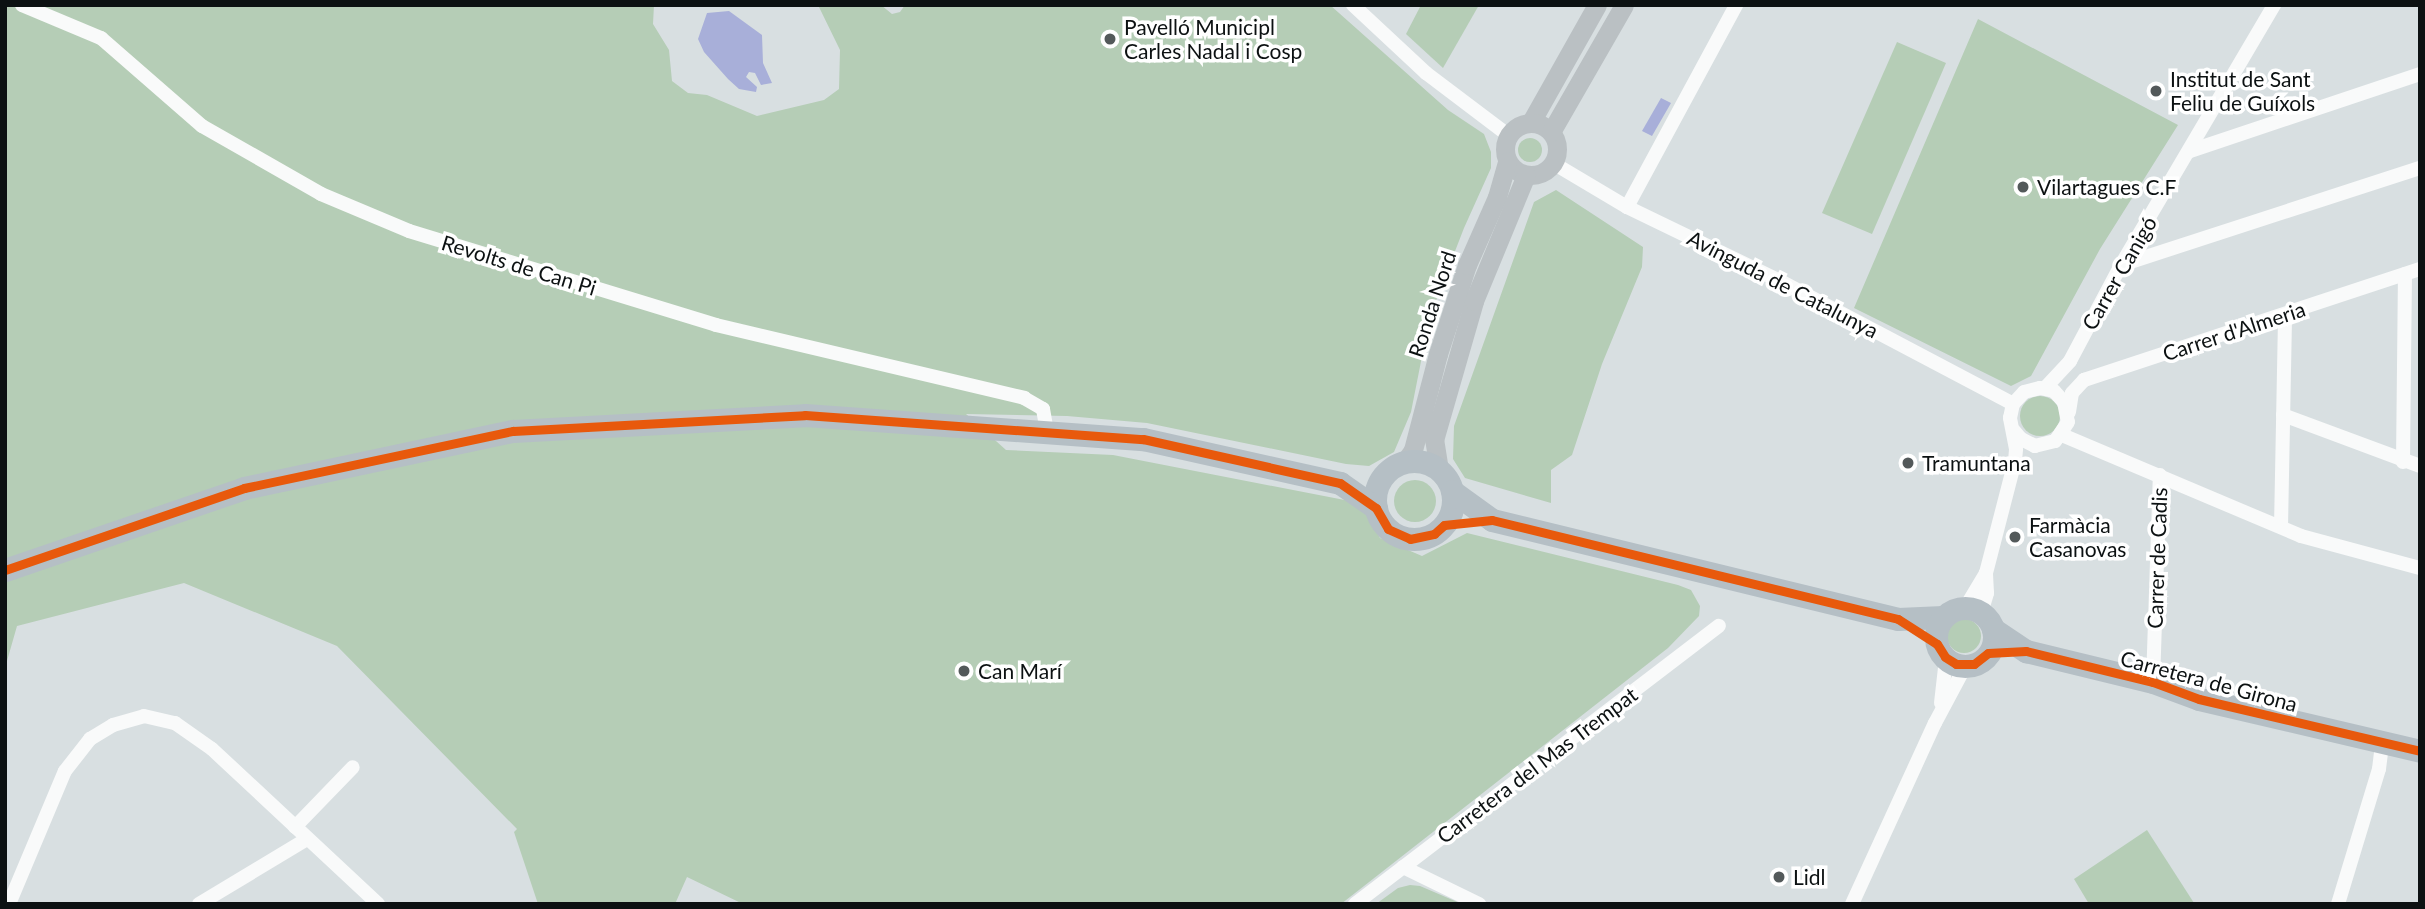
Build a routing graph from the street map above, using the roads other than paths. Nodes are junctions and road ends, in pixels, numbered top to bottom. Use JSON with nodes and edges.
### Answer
{"nodes":[{"id":1,"x":22,"y":5,"type":"edge"},
{"id":2,"x":1353,"y":5,"type":"edge"},
{"id":3,"x":1597,"y":5,"type":"edge"},
{"id":4,"x":1624,"y":5,"type":"edge"},
{"id":5,"x":1736,"y":5,"type":"edge"},
{"id":6,"x":2274,"y":5,"type":"edge"},
{"id":7,"x":2420,"y":74,"type":"edge"},
{"id":8,"x":1531,"y":122,"type":"junction"},
{"id":9,"x":1551,"y":132,"type":"junction"},
{"id":10,"x":1508,"y":135,"type":"junction"},
{"id":11,"x":2190,"y":151,"type":"junction"},
{"id":12,"x":1507,"y":161,"type":"junction"},
{"id":13,"x":1553,"y":163,"type":"junction"},
{"id":14,"x":2420,"y":168,"type":"edge"},
{"id":15,"x":1526,"y":175,"type":"junction"},
{"id":16,"x":1627,"y":207,"type":"junction"},
{"id":17,"x":2121,"y":265,"type":"junction"},
{"id":18,"x":2420,"y":269,"type":"edge"},
{"id":19,"x":2405,"y":274,"type":"junction"},
{"id":20,"x":2285,"y":315,"type":"junction"},
{"id":21,"x":2070,"y":361,"type":"junction"},
{"id":22,"x":2045,"y":388,"type":"junction"},
{"id":23,"x":2013,"y":404,"type":"junction"},
{"id":24,"x":2066,"y":407,"type":"junction"},
{"id":25,"x":2283,"y":415,"type":"junction"},
{"id":26,"x":2014,"y":431,"type":"junction"},
{"id":27,"x":1047,"y":432,"type":"junction"},
{"id":28,"x":2062,"y":435,"type":"junction"},
{"id":29,"x":2031,"y":445,"type":"junction"},
{"id":30,"x":2015,"y":461,"type":"junction"},
{"id":31,"x":2403,"y":461,"type":"junction"},
{"id":32,"x":2420,"y":466,"type":"edge"},
{"id":33,"x":1394,"y":469,"type":"junction"},
{"id":34,"x":1439,"y":470,"type":"junction"},
{"id":35,"x":2160,"y":475,"type":"junction"},
{"id":36,"x":1340,"y":483,"type":"junction"},
{"id":37,"x":1452,"y":491,"type":"junction"},
{"id":38,"x":1376,"y":508,"type":"junction"},
{"id":39,"x":1492,"y":520,"type":"junction"},
{"id":40,"x":1444,"y":525,"type":"junction"},
{"id":41,"x":2281,"y":527,"type":"junction"},
{"id":42,"x":2420,"y":568,"type":"edge"},
{"id":43,"x":5,"y":570,"type":"edge"},
{"id":44,"x":1943,"y":617,"type":"junction"},
{"id":45,"x":1980,"y":617,"type":"junction"},
{"id":46,"x":1899,"y":619,"type":"junction"},
{"id":47,"x":1719,"y":626,"type":"dead end"},
{"id":48,"x":2026,"y":651,"type":"junction"},
{"id":49,"x":1988,"y":653,"type":"junction"},
{"id":50,"x":1950,"y":656,"type":"junction"},
{"id":51,"x":2153,"y":682,"type":"junction"},
{"id":52,"x":2420,"y":740,"type":"edge"},
{"id":53,"x":2382,"y":744,"type":"junction"},
{"id":54,"x":2420,"y":751,"type":"edge"},
{"id":55,"x":352,"y":767,"type":"dead end"},
{"id":56,"x":295,"y":827,"type":"junction"},
{"id":57,"x":307,"y":839,"type":"junction"},
{"id":58,"x":1402,"y":867,"type":"junction"},
{"id":59,"x":9,"y":904,"type":"edge"},
{"id":60,"x":199,"y":904,"type":"edge"},
{"id":61,"x":377,"y":904,"type":"edge"},
{"id":62,"x":1354,"y":904,"type":"edge"},
{"id":63,"x":1479,"y":904,"type":"edge"},
{"id":64,"x":1852,"y":904,"type":"edge"},
{"id":65,"x":2338,"y":904,"type":"edge"}],
"edges":[{"from":1,"to":27,"type":"street","name":"Revolts de Can Pi"},
{"from":2,"to":10,"type":"street"},
{"from":3,"to":8,"type":"street"},
{"from":4,"to":9,"type":"street"},
{"from":5,"to":16,"type":"street"},
{"from":6,"to":11,"type":"street","name":"Carrer Canigó"},
{"from":7,"to":11,"type":"street"},
{"from":8,"to":9,"type":"street"},
{"from":8,"to":10,"type":"street"},
{"from":9,"to":13,"type":"street"},
{"from":10,"to":12,"type":"street","name":"Ronda Nord"},
{"from":11,"to":17,"type":"street","name":"Carrer Canigó"},
{"from":12,"to":15,"type":"street"},
{"from":12,"to":33,"type":"street","name":"Ronda Nord"},
{"from":13,"to":15,"type":"street"},
{"from":13,"to":16,"type":"street","name":"Avinguda de Catalunya"},
{"from":14,"to":17,"type":"street"},
{"from":15,"to":34,"type":"street","name":"Ronda Nord"},
{"from":16,"to":23,"type":"street","name":"Avinguda de Catalunya"},
{"from":17,"to":21,"type":"street","name":"Carrer Canigó"},
{"from":18,"to":19,"type":"street","name":"Carrer d'Almeria"},
{"from":19,"to":20,"type":"street","name":"Carrer d'Almeria"},
{"from":19,"to":31,"type":"street"},
{"from":20,"to":24,"type":"street","name":"Carrer d'Almeria"},
{"from":20,"to":25,"type":"street"},
{"from":21,"to":22,"type":"street","name":"Carrer Canigó"},
{"from":21,"to":24,"type":"street","name":"Carrer Canigó"},
{"from":22,"to":23,"type":"street","name":"Carrer Canigó"},
{"from":22,"to":24,"type":"street"},
{"from":23,"to":26,"type":"street"},
{"from":24,"to":28,"type":"street","name":"Carrer Canigó"},
{"from":25,"to":31,"type":"street"},
{"from":25,"to":41,"type":"street"},
{"from":26,"to":29,"type":"street"},
{"from":26,"to":30,"type":"street"},
{"from":27,"to":36,"type":"main road"},
{"from":27,"to":43,"type":"main road"},
{"from":28,"to":29,"type":"street"},
{"from":28,"to":35,"type":"street"},
{"from":29,"to":30,"type":"street"},
{"from":30,"to":45,"type":"street"},
{"from":31,"to":32,"type":"street"},
{"from":33,"to":34,"type":"main road"},
{"from":33,"to":36,"type":"main road"},
{"from":33,"to":38,"type":"main road"},
{"from":34,"to":37,"type":"main road"},
{"from":35,"to":41,"type":"street"},
{"from":35,"to":51,"type":"street","name":"Carrer de Cadis"},
{"from":36,"to":38,"type":"main road"},
{"from":37,"to":39,"type":"main road"},
{"from":37,"to":40,"type":"main road"},
{"from":38,"to":40,"type":"main road"},
{"from":39,"to":40,"type":"main road"},
{"from":39,"to":46,"type":"main road"},
{"from":41,"to":42,"type":"street"},
{"from":44,"to":45,"type":"main road"},
{"from":44,"to":46,"type":"main road"},
{"from":44,"to":50,"type":"main road"},
{"from":45,"to":48,"type":"main road","name":"Carretera de Girona"},
{"from":45,"to":49,"type":"main road"},
{"from":46,"to":50,"type":"main road"},
{"from":47,"to":58,"type":"street","name":"Carretera del Mas Trempat"},
{"from":48,"to":49,"type":"main road","name":"Carretera de Girona"},
{"from":48,"to":51,"type":"main road","name":"Carretera de Girona"},
{"from":49,"to":50,"type":"main road"},
{"from":50,"to":64,"type":"street"},
{"from":51,"to":52,"type":"main road","name":"Carretera de Girona"},
{"from":51,"to":53,"type":"main road","name":"Carretera de Girona"},
{"from":53,"to":54,"type":"main road","name":"Carretera de Girona"},
{"from":53,"to":65,"type":"street"},
{"from":55,"to":56,"type":"street"},
{"from":56,"to":57,"type":"street"},
{"from":56,"to":59,"type":"street"},
{"from":57,"to":60,"type":"street"},
{"from":57,"to":61,"type":"street"},
{"from":58,"to":62,"type":"street","name":"Carretera del Mas Trempat"},
{"from":58,"to":63,"type":"street"}]}
